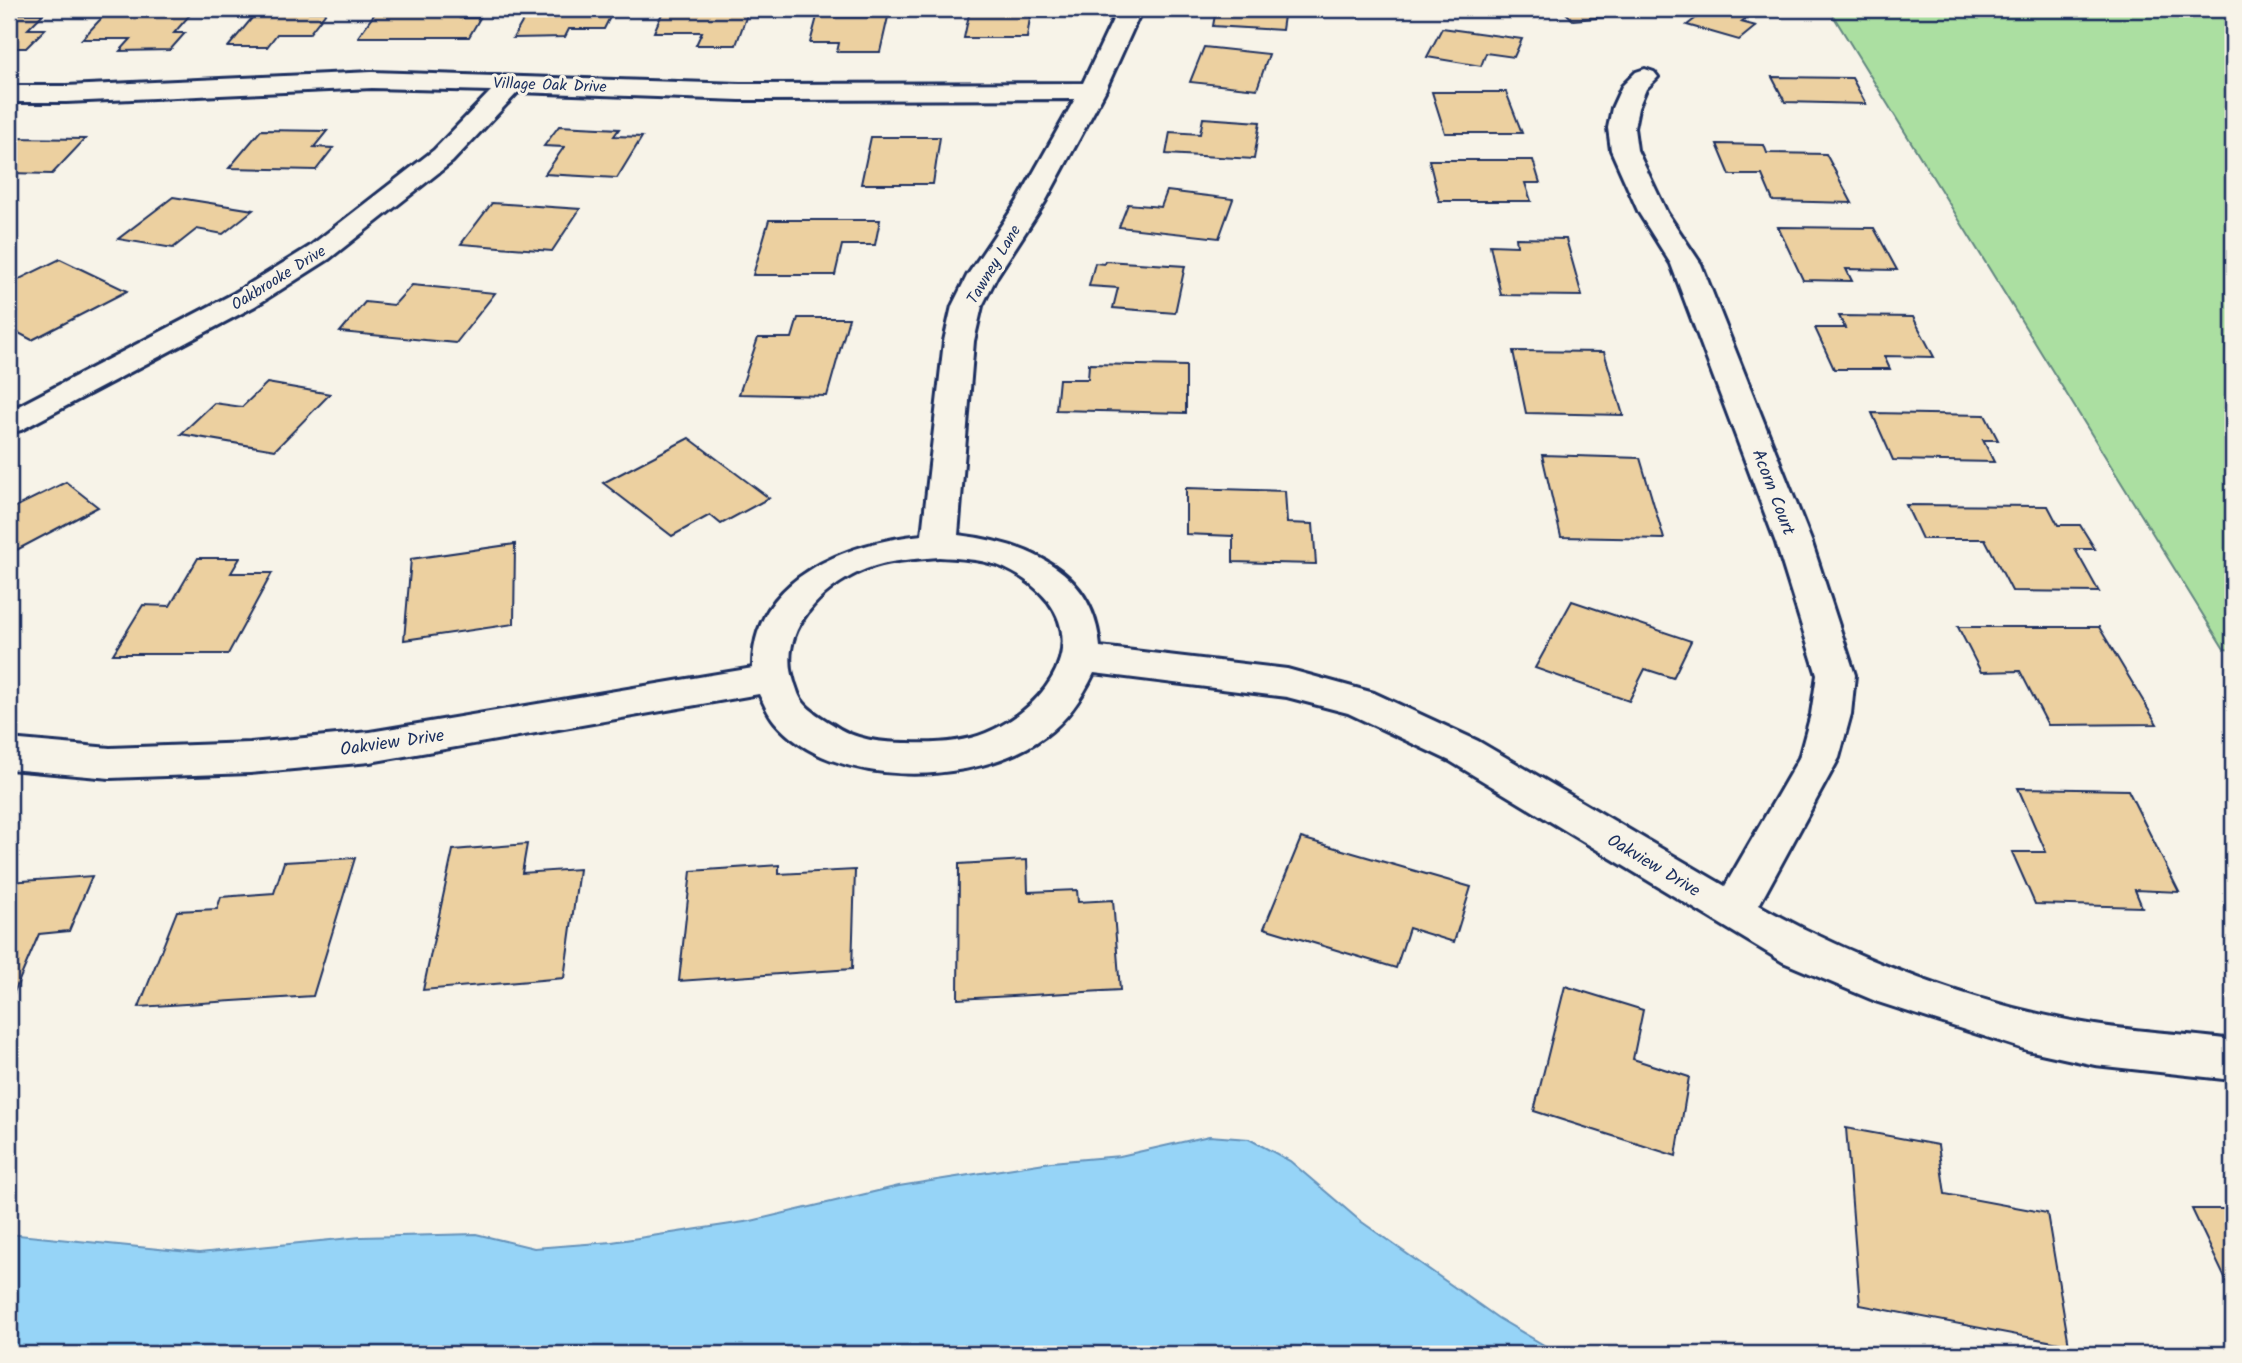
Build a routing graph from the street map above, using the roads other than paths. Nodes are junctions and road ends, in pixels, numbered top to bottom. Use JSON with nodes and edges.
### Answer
{"nodes":[{"id":1,"x":1130,"y":9,"type":"edge"},
{"id":2,"x":1645,"y":77,"type":"dead end"},
{"id":3,"x":513,"y":83,"type":"junction"},
{"id":4,"x":1092,"y":91,"type":"junction"},
{"id":5,"x":9,"y":94,"type":"edge"},
{"id":6,"x":9,"y":423,"type":"edge"},
{"id":7,"x":939,"y":545,"type":"junction"},
{"id":8,"x":1081,"y":659,"type":"junction"},
{"id":9,"x":771,"y":678,"type":"junction"},
{"id":10,"x":9,"y":754,"type":"edge"},
{"id":11,"x":1733,"y":912,"type":"junction"},
{"id":12,"x":2233,"y":1060,"type":"edge"}],
"edges":[{"from":1,"to":4,"type":"street","name":"Tawney Lane"},
{"from":2,"to":11,"type":"street","name":"Acorn Court"},
{"from":3,"to":4,"type":"street","name":"Village Oak Drive"},
{"from":3,"to":5,"type":"street","name":"Village Oak Drive"},
{"from":3,"to":6,"type":"street","name":"Oakbrooke Drive"},
{"from":4,"to":7,"type":"street","name":"Tawney Lane"},
{"from":7,"to":8,"type":"street"},
{"from":7,"to":9,"type":"street"},
{"from":8,"to":9,"type":"street"},
{"from":8,"to":11,"type":"street","name":"Oakview Drive"},
{"from":9,"to":10,"type":"street","name":"Oakview Drive"},
{"from":11,"to":12,"type":"street","name":"Oakview Drive"}]}
